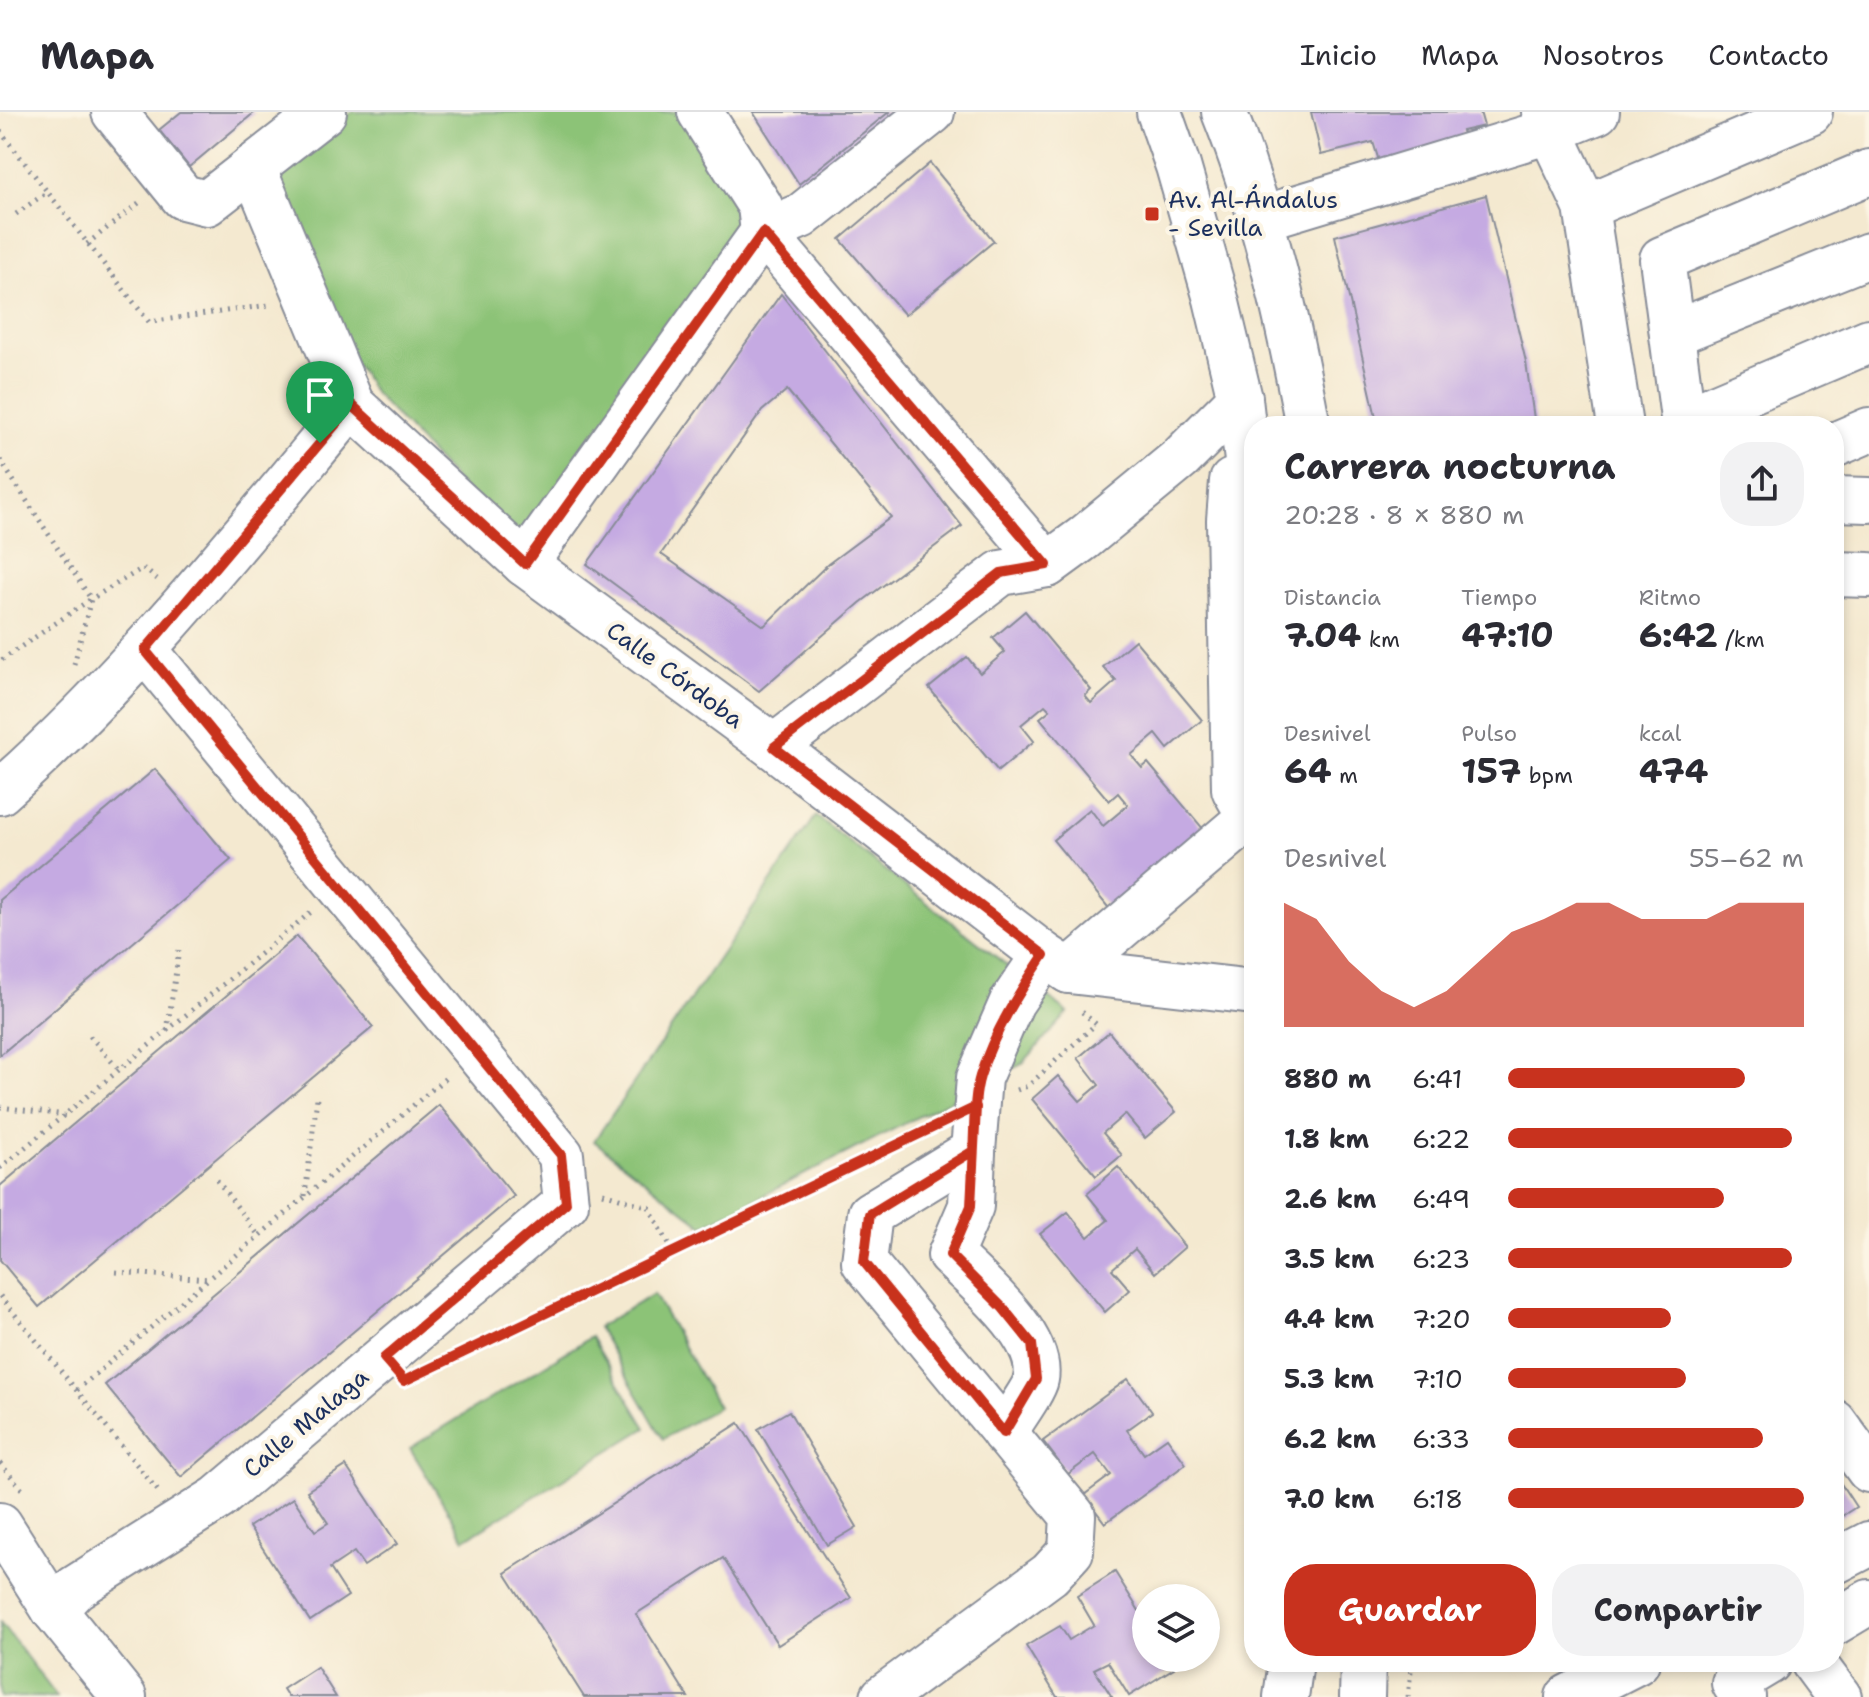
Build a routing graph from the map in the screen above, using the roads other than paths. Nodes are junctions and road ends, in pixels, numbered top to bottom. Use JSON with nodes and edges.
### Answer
{"nodes":[{"id":1,"x":114,"y":112,"type":"edge"},
{"id":2,"x":324,"y":112,"type":"edge"},
{"id":3,"x":700,"y":112,"type":"edge"},
{"id":4,"x":932,"y":112,"type":"edge"},
{"id":5,"x":1159,"y":112,"type":"edge"},
{"id":6,"x":1224,"y":112,"type":"edge"},
{"id":7,"x":1597,"y":112,"type":"edge"},
{"id":8,"x":1810,"y":112,"type":"edge"},
{"id":9,"x":1547,"y":122,"type":"edge"},
{"id":10,"x":253,"y":167,"type":"junction"},
{"id":11,"x":1869,"y":172,"type":"edge"},
{"id":12,"x":1586,"y":207,"type":"junction"},
{"id":13,"x":1259,"y":219,"type":"junction"},
{"id":14,"x":763,"y":232,"type":"junction"},
{"id":15,"x":1869,"y":255,"type":"edge"},
{"id":16,"x":1672,"y":334,"type":"junction"},
{"id":17,"x":1869,"y":341,"type":"edge"},
{"id":18,"x":1240,"y":399,"type":"junction"},
{"id":19,"x":352,"y":405,"type":"junction"},
{"id":20,"x":1306,"y":416,"type":"edge"},
{"id":21,"x":1618,"y":416,"type":"edge"},
{"id":22,"x":1683,"y":416,"type":"edge"},
{"id":23,"x":1700,"y":416,"type":"edge"},
{"id":24,"x":1869,"y":430,"type":"edge"},
{"id":25,"x":1244,"y":434,"type":"edge"},
{"id":26,"x":1844,"y":441,"type":"edge"},
{"id":27,"x":1844,"y":499,"type":"edge"},
{"id":28,"x":1869,"y":500,"type":"edge"},
{"id":29,"x":525,"y":564,"type":"junction"},
{"id":30,"x":1047,"y":565,"type":"junction"},
{"id":31,"x":1844,"y":574,"type":"edge"},
{"id":32,"x":1869,"y":575,"type":"edge"},
{"id":33,"x":145,"y":650,"type":"junction"},
{"id":34,"x":774,"y":747,"type":"junction"},
{"id":35,"x":0,"y":792,"type":"edge"},
{"id":36,"x":1244,"y":806,"type":"edge"},
{"id":37,"x":1244,"y":825,"type":"edge"},
{"id":38,"x":1049,"y":966,"type":"junction"},
{"id":39,"x":1244,"y":991,"type":"edge"},
{"id":40,"x":973,"y":1151,"type":"junction"},
{"id":41,"x":1004,"y":1433,"type":"junction"},
{"id":42,"x":1844,"y":1436,"type":"edge"},
{"id":43,"x":1869,"y":1470,"type":"edge"},
{"id":44,"x":0,"y":1525,"type":"edge"},
{"id":45,"x":1869,"y":1544,"type":"edge"},
{"id":46,"x":1844,"y":1557,"type":"edge"},
{"id":47,"x":0,"y":1570,"type":"edge"},
{"id":48,"x":1869,"y":1602,"type":"edge"},
{"id":49,"x":54,"y":1610,"type":"junction"},
{"id":50,"x":1844,"y":1617,"type":"edge"},
{"id":51,"x":1290,"y":1672,"type":"edge"},
{"id":52,"x":1363,"y":1672,"type":"edge"},
{"id":53,"x":1617,"y":1672,"type":"edge"},
{"id":54,"x":1752,"y":1672,"type":"edge"},
{"id":55,"x":1820,"y":1672,"type":"edge"},
{"id":56,"x":124,"y":1697,"type":"edge"},
{"id":57,"x":883,"y":1697,"type":"edge"},
{"id":58,"x":1286,"y":1697,"type":"edge"},
{"id":59,"x":1362,"y":1697,"type":"edge"},
{"id":60,"x":1568,"y":1697,"type":"edge"},
{"id":61,"x":1743,"y":1697,"type":"edge"},
{"id":62,"x":1839,"y":1697,"type":"edge"}],
"edges":[{"from":1,"to":10,"type":"street"},
{"from":2,"to":10,"type":"street"},
{"from":3,"to":14,"type":"street"},
{"from":4,"to":14,"type":"street"},
{"from":5,"to":18,"type":"street"},
{"from":6,"to":13,"type":"street"},
{"from":7,"to":9,"type":"street"},
{"from":8,"to":12,"type":"street"},
{"from":9,"to":12,"type":"street"},
{"from":9,"to":13,"type":"street"},
{"from":10,"to":19,"type":"street","name":"Calle Córdoba"},
{"from":11,"to":16,"type":"street"},
{"from":12,"to":21,"type":"street"},
{"from":13,"to":20,"type":"street"},
{"from":14,"to":29,"type":"street"},
{"from":14,"to":30,"type":"street"},
{"from":15,"to":16,"type":"street"},
{"from":16,"to":22,"type":"street"},
{"from":17,"to":23,"type":"street"},
{"from":18,"to":25,"type":"street"},
{"from":18,"to":30,"type":"street"},
{"from":18,"to":36,"type":"street"},
{"from":19,"to":29,"type":"street","name":"Calle Córdoba"},
{"from":19,"to":33,"type":"street"},
{"from":24,"to":26,"type":"street"},
{"from":27,"to":28,"type":"street"},
{"from":29,"to":34,"type":"street","name":"Calle Córdoba"},
{"from":30,"to":34,"type":"street"},
{"from":31,"to":32,"type":"street"},
{"from":33,"to":35,"type":"street"},
{"from":33,"to":49,"type":"street","name":"Calle Malaga"},
{"from":34,"to":38,"type":"street","name":"Calle Córdoba"},
{"from":37,"to":38,"type":"street"},
{"from":38,"to":39,"type":"street"},
{"from":38,"to":40,"type":"street"},
{"from":40,"to":41,"type":"street"},
{"from":40,"to":41,"type":"street"},
{"from":41,"to":57,"type":"street"},
{"from":42,"to":43,"type":"street"},
{"from":44,"to":49,"type":"street"},
{"from":45,"to":46,"type":"street"},
{"from":47,"to":49,"type":"street"},
{"from":48,"to":50,"type":"street"},
{"from":49,"to":56,"type":"street"},
{"from":51,"to":58,"type":"street"},
{"from":52,"to":59,"type":"street"},
{"from":53,"to":60,"type":"street"},
{"from":54,"to":61,"type":"street"},
{"from":55,"to":62,"type":"street"}]}
